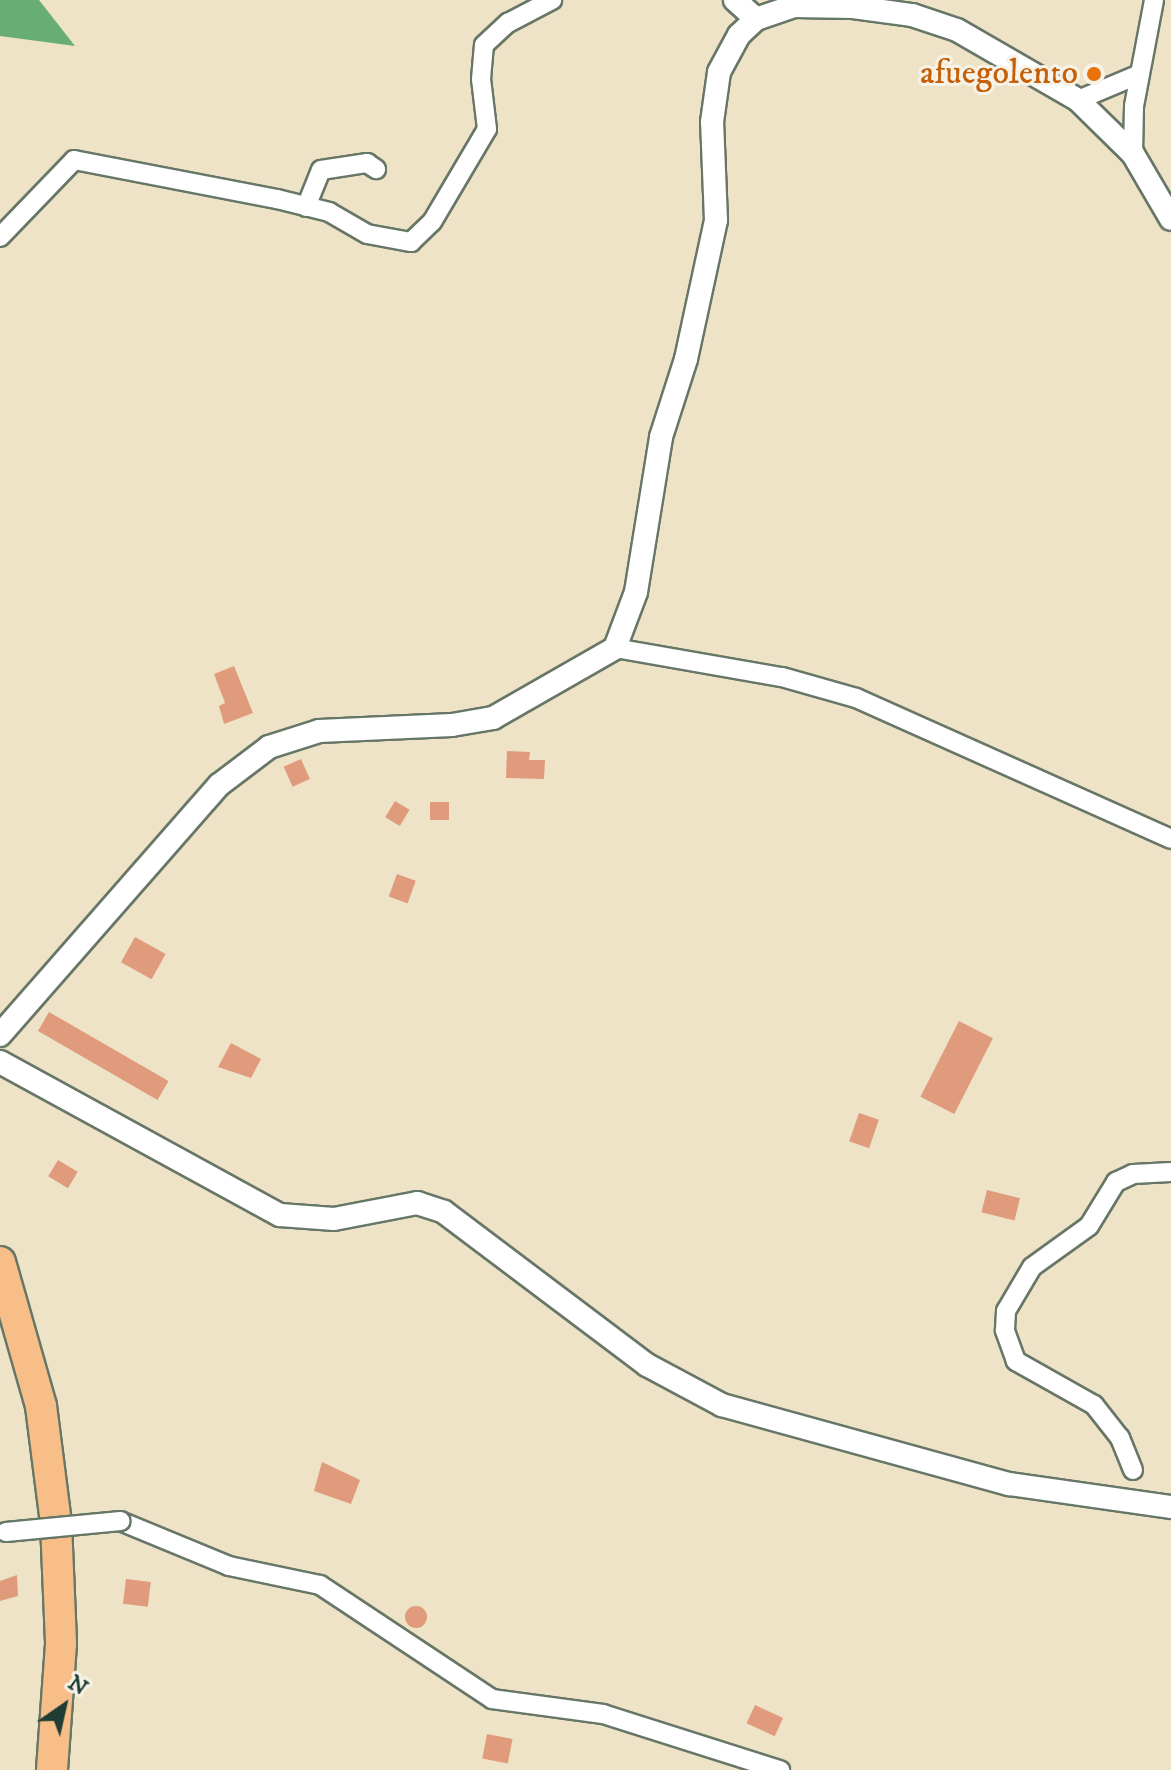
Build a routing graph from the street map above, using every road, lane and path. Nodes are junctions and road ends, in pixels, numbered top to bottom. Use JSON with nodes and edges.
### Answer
{"nodes":[{"id":1,"x":552,"y":0,"type":"edge"},
{"id":2,"x":735,"y":0,"type":"edge"},
{"id":3,"x":1154,"y":0,"type":"edge"},
{"id":4,"x":756,"y":19,"type":"junction"},
{"id":5,"x":1140,"y":74,"type":"junction"},
{"id":6,"x":1078,"y":100,"type":"junction"},
{"id":7,"x":1133,"y":154,"type":"junction"},
{"id":8,"x":376,"y":169,"type":"dead end"},
{"id":9,"x":306,"y":207,"type":"junction"},
{"id":10,"x":1171,"y":219,"type":"edge"},
{"id":11,"x":0,"y":237,"type":"edge"},
{"id":12,"x":615,"y":648,"type":"junction"},
{"id":13,"x":1171,"y":839,"type":"edge"},
{"id":14,"x":0,"y":1035,"type":"edge"},
{"id":15,"x":0,"y":1062,"type":"edge"},
{"id":16,"x":1171,"y":1172,"type":"edge"},
{"id":17,"x":0,"y":1262,"type":"edge"},
{"id":18,"x":1133,"y":1470,"type":"dead end"},
{"id":19,"x":1171,"y":1507,"type":"edge"},
{"id":20,"x":3,"y":1532,"type":"edge"},
{"id":21,"x":52,"y":1770,"type":"edge"},
{"id":22,"x":780,"y":1770,"type":"edge"}],
"edges":[{"from":1,"to":9,"type":"street"},
{"from":2,"to":4,"type":"street"},
{"from":3,"to":5,"type":"street"},
{"from":4,"to":6,"type":"street"},
{"from":4,"to":12,"type":"street"},
{"from":5,"to":6,"type":"street"},
{"from":5,"to":7,"type":"street"},
{"from":6,"to":7,"type":"street"},
{"from":7,"to":10,"type":"street"},
{"from":8,"to":9,"type":"street"},
{"from":9,"to":11,"type":"street"},
{"from":12,"to":13,"type":"street"},
{"from":12,"to":14,"type":"street"},
{"from":15,"to":19,"type":"street"},
{"from":16,"to":18,"type":"street"},
{"from":17,"to":21,"type":"highway"},
{"from":20,"to":22,"type":"street","bridge":true}]}
